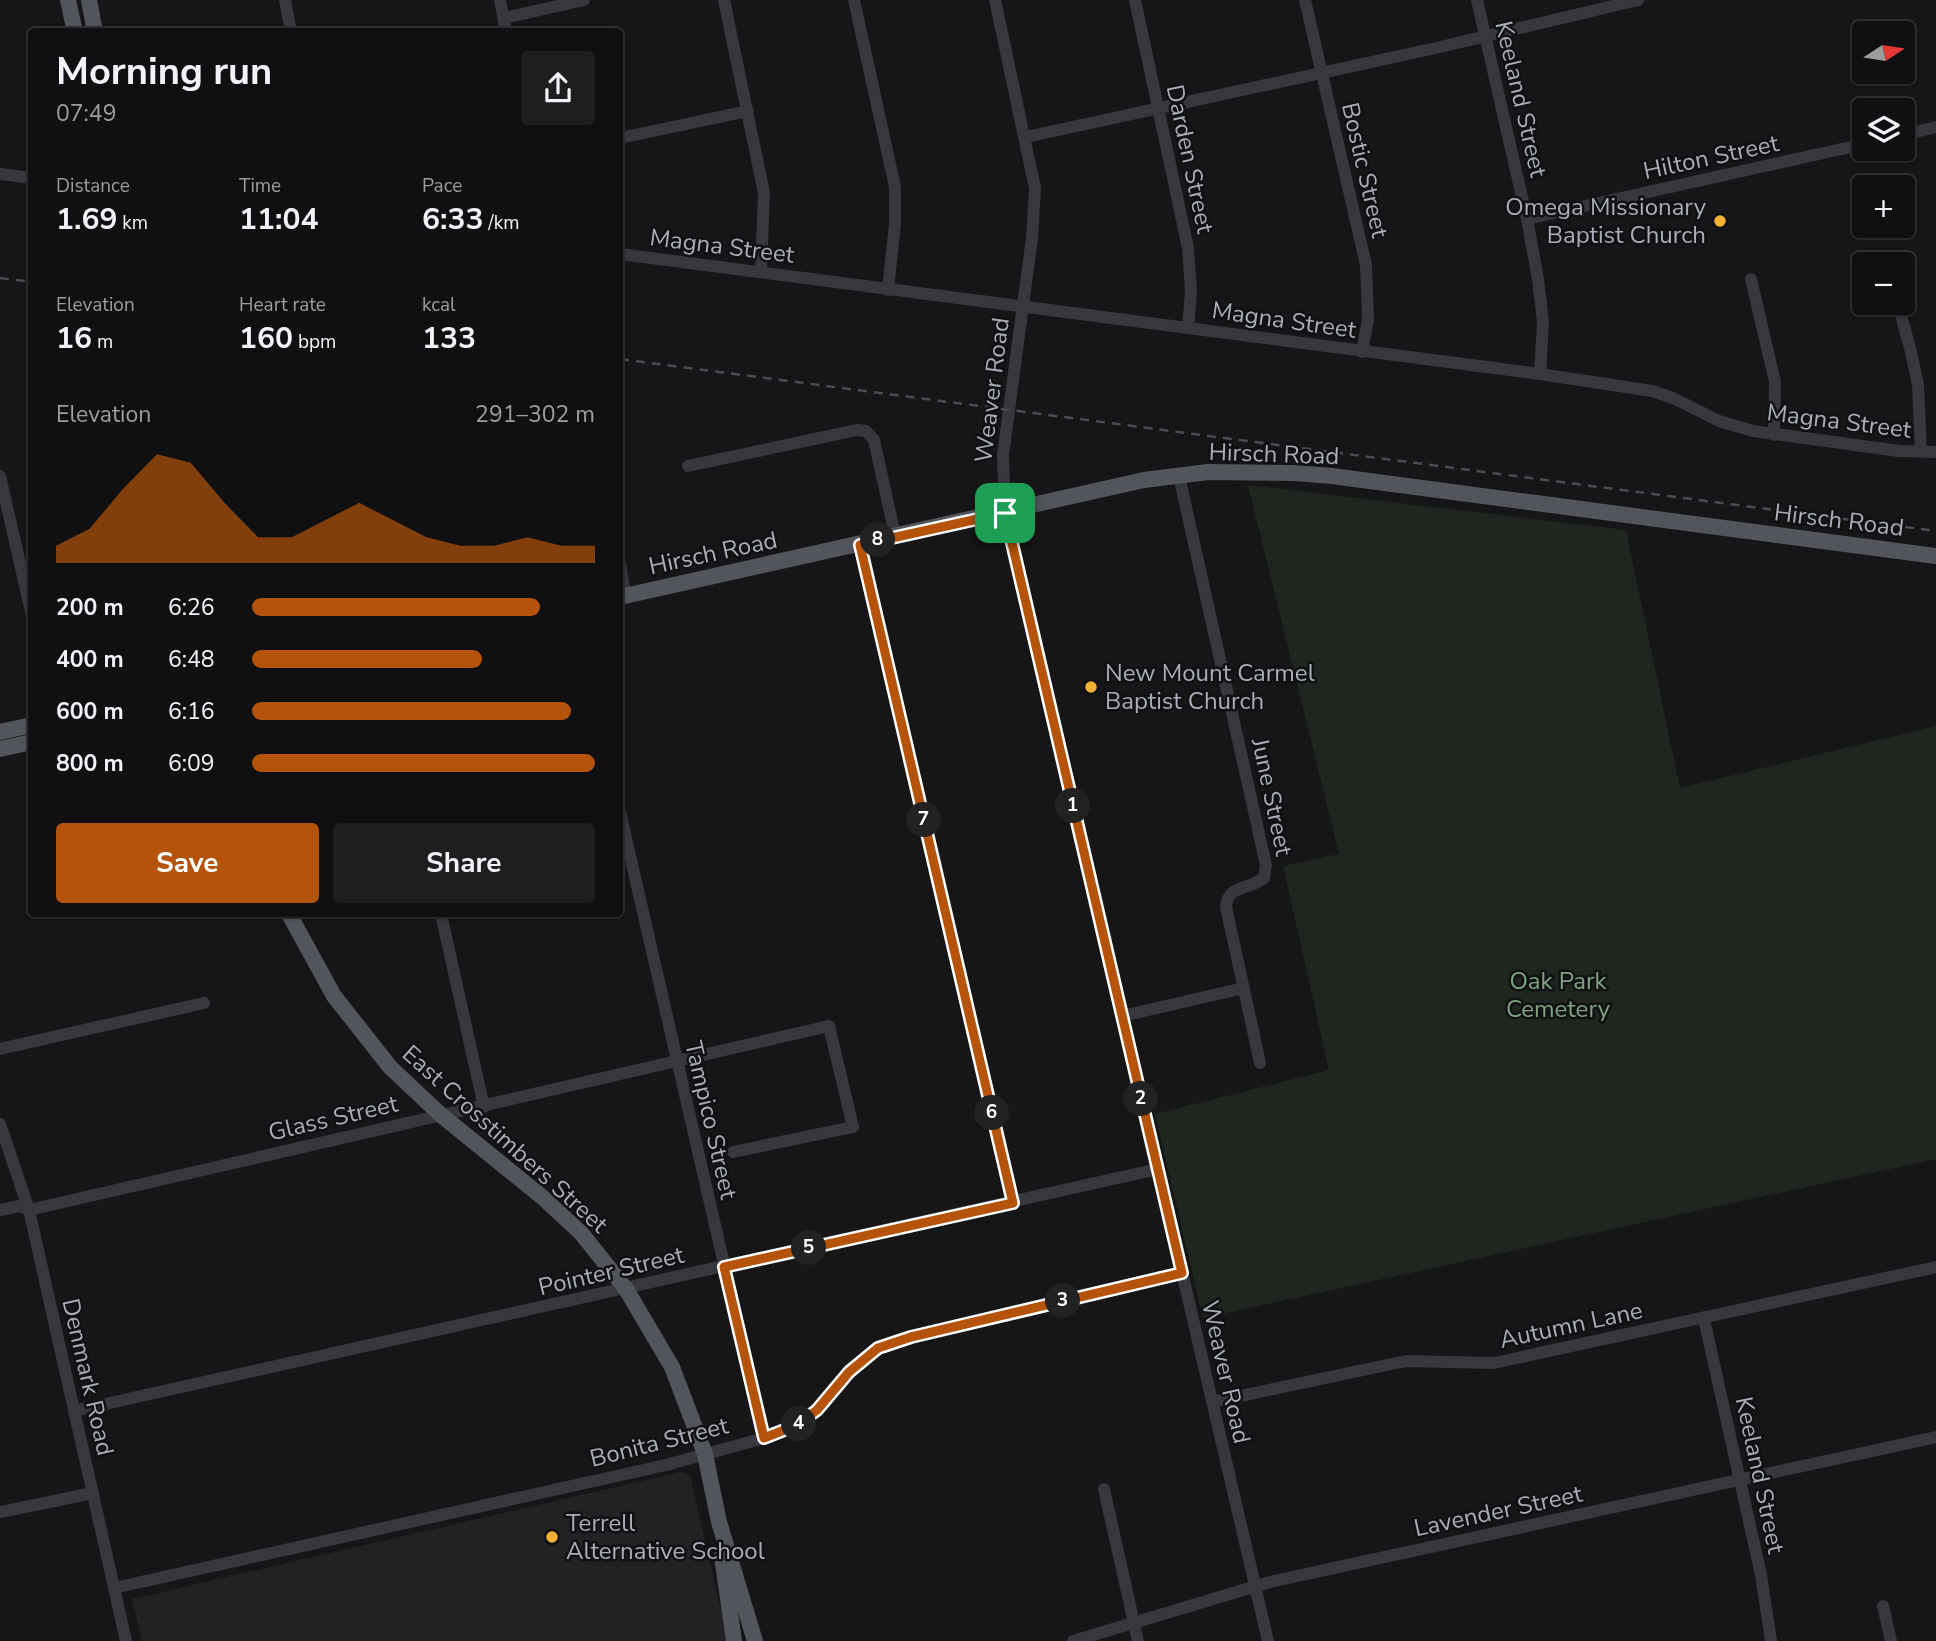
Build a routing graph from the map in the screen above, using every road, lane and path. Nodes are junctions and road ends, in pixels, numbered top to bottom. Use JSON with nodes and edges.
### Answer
{"nodes":[{"id":1,"x":68,"y":0,"type":"edge"},
{"id":2,"x":89,"y":0,"type":"edge"},
{"id":3,"x":285,"y":0,"type":"edge"},
{"id":4,"x":500,"y":0,"type":"edge"},
{"id":5,"x":584,"y":0,"type":"edge"},
{"id":6,"x":724,"y":0,"type":"edge"},
{"id":7,"x":854,"y":0,"type":"edge"},
{"id":8,"x":995,"y":0,"type":"edge"},
{"id":9,"x":1135,"y":0,"type":"edge"},
{"id":10,"x":1305,"y":0,"type":"edge"},
{"id":11,"x":1476,"y":0,"type":"edge"},
{"id":12,"x":1638,"y":0,"type":"edge"},
{"id":13,"x":504,"y":18,"type":"junction"},
{"id":14,"x":74,"y":28,"type":"edge"},
{"id":15,"x":94,"y":28,"type":"edge"},
{"id":16,"x":290,"y":28,"type":"edge"},
{"id":17,"x":505,"y":28,"type":"edge"},
{"id":18,"x":1485,"y":36,"type":"junction"},
{"id":19,"x":1321,"y":72,"type":"junction"},
{"id":20,"x":1157,"y":108,"type":"junction"},
{"id":21,"x":748,"y":111,"type":"junction"},
{"id":22,"x":1936,"y":127,"type":"edge"},
{"id":23,"x":1915,"y":132,"type":"edge"},
{"id":24,"x":623,"y":137,"type":"edge"},
{"id":25,"x":1026,"y":137,"type":"junction"},
{"id":26,"x":1852,"y":147,"type":"edge"},
{"id":27,"x":0,"y":174,"type":"edge"},
{"id":28,"x":28,"y":178,"type":"edge"},
{"id":29,"x":1527,"y":219,"type":"junction"},
{"id":30,"x":623,"y":254,"type":"edge"},
{"id":31,"x":761,"y":272,"type":"junction"},
{"id":32,"x":1751,"y":279,"type":"dead end"},
{"id":33,"x":888,"y":290,"type":"junction"},
{"id":34,"x":1023,"y":308,"type":"junction"},
{"id":35,"x":1901,"y":315,"type":"edge"},
{"id":36,"x":1188,"y":328,"type":"junction"},
{"id":37,"x":1362,"y":352,"type":"junction"},
{"id":38,"x":1540,"y":374,"type":"junction"},
{"id":39,"x":1774,"y":435,"type":"junction"},
{"id":40,"x":1921,"y":452,"type":"junction"},
{"id":41,"x":1936,"y":452,"type":"edge"},
{"id":42,"x":688,"y":466,"type":"dead end"},
{"id":43,"x":0,"y":476,"type":"edge"},
{"id":44,"x":1179,"y":476,"type":"junction"},
{"id":45,"x":1005,"y":513,"type":"junction"},
{"id":46,"x":895,"y":535,"type":"junction"},
{"id":47,"x":860,"y":545,"type":"junction"},
{"id":48,"x":1936,"y":556,"type":"edge"},
{"id":49,"x":623,"y":596,"type":"edge"},
{"id":50,"x":28,"y":598,"type":"edge"},
{"id":51,"x":28,"y":726,"type":"edge"},
{"id":52,"x":0,"y":732,"type":"edge"},
{"id":53,"x":28,"y":743,"type":"edge"},
{"id":54,"x":0,"y":749,"type":"edge"},
{"id":55,"x":623,"y":825,"type":"edge"},
{"id":56,"x":291,"y":917,"type":"edge"},
{"id":57,"x":442,"y":917,"type":"edge"},
{"id":58,"x":1244,"y":988,"type":"junction"},
{"id":59,"x":204,"y":1003,"type":"dead end"},
{"id":60,"x":1122,"y":1016,"type":"junction"},
{"id":61,"x":0,"y":1049,"type":"edge"},
{"id":62,"x":676,"y":1062,"type":"junction"},
{"id":63,"x":1260,"y":1063,"type":"dead end"},
{"id":64,"x":484,"y":1107,"type":"junction"},
{"id":65,"x":441,"y":1115,"type":"junction"},
{"id":66,"x":0,"y":1124,"type":"edge"},
{"id":67,"x":733,"y":1152,"type":"dead end"},
{"id":68,"x":1158,"y":1169,"type":"junction"},
{"id":69,"x":1013,"y":1203,"type":"junction"},
{"id":70,"x":0,"y":1210,"type":"edge"},
{"id":71,"x":29,"y":1210,"type":"junction"},
{"id":72,"x":724,"y":1267,"type":"junction"},
{"id":73,"x":1936,"y":1267,"type":"edge"},
{"id":74,"x":1182,"y":1273,"type":"junction"},
{"id":75,"x":626,"y":1289,"type":"junction"},
{"id":76,"x":1704,"y":1319,"type":"junction"},
{"id":77,"x":1212,"y":1402,"type":"junction"},
{"id":78,"x":74,"y":1411,"type":"junction"},
{"id":79,"x":1936,"y":1437,"type":"edge"},
{"id":80,"x":764,"y":1438,"type":"junction"},
{"id":81,"x":705,"y":1454,"type":"junction"},
{"id":82,"x":1740,"y":1480,"type":"junction"},
{"id":83,"x":1104,"y":1489,"type":"dead end"},
{"id":84,"x":93,"y":1493,"type":"junction"},
{"id":85,"x":0,"y":1512,"type":"edge"},
{"id":86,"x":719,"y":1522,"type":"junction"},
{"id":87,"x":1255,"y":1586,"type":"junction"},
{"id":88,"x":114,"y":1588,"type":"junction"},
{"id":89,"x":1883,"y":1606,"type":"dead end"},
{"id":90,"x":1134,"y":1623,"type":"junction"},
{"id":91,"x":126,"y":1641,"type":"edge"},
{"id":92,"x":734,"y":1641,"type":"edge"},
{"id":93,"x":755,"y":1641,"type":"edge"},
{"id":94,"x":1073,"y":1641,"type":"edge"},
{"id":95,"x":1138,"y":1641,"type":"edge"},
{"id":96,"x":1268,"y":1641,"type":"edge"},
{"id":97,"x":1771,"y":1641,"type":"edge"},
{"id":98,"x":1891,"y":1641,"type":"edge"}],
"edges":[{"from":1,"to":14,"type":"main road"},
{"from":2,"to":15,"type":"main road"},
{"from":3,"to":16,"type":"street"},
{"from":4,"to":13,"type":"street"},
{"from":5,"to":13,"type":"street"},
{"from":6,"to":21,"type":"street"},
{"from":7,"to":33,"type":"street"},
{"from":8,"to":25,"type":"street","name":"Weaver Road"},
{"from":9,"to":20,"type":"street","name":"Darden Street"},
{"from":10,"to":19,"type":"street","name":"Bostic Street"},
{"from":11,"to":18,"type":"street","name":"Keeland Street"},
{"from":12,"to":18,"type":"street"},
{"from":13,"to":17,"type":"street"},
{"from":18,"to":19,"type":"street"},
{"from":18,"to":29,"type":"street","name":"Keeland Street"},
{"from":19,"to":20,"type":"street"},
{"from":19,"to":37,"type":"street","name":"Bostic Street"},
{"from":20,"to":25,"type":"street"},
{"from":20,"to":36,"type":"street","name":"Darden Street"},
{"from":21,"to":24,"type":"street"},
{"from":21,"to":31,"type":"street"},
{"from":22,"to":23,"type":"street"},
{"from":25,"to":34,"type":"street","name":"Weaver Road"},
{"from":26,"to":29,"type":"street","name":"Hilton Street"},
{"from":27,"to":28,"type":"street"},
{"from":29,"to":38,"type":"street","name":"Keeland Street"},
{"from":30,"to":31,"type":"street","name":"Magna Street"},
{"from":31,"to":33,"type":"street","name":"Magna Street"},
{"from":32,"to":39,"type":"street"},
{"from":33,"to":34,"type":"street","name":"Magna Street"},
{"from":34,"to":36,"type":"street","name":"Magna Street"},
{"from":34,"to":45,"type":"street","name":"Weaver Road"},
{"from":35,"to":40,"type":"street"},
{"from":36,"to":37,"type":"street","name":"Magna Street"},
{"from":37,"to":38,"type":"street","name":"Magna Street"},
{"from":38,"to":39,"type":"street","name":"Magna Street"},
{"from":39,"to":40,"type":"street","name":"Magna Street"},
{"from":40,"to":41,"type":"street","name":"Magna Street"},
{"from":42,"to":46,"type":"street"},
{"from":43,"to":50,"type":"street"},
{"from":44,"to":45,"type":"main road","name":"Hirsch Road"},
{"from":44,"to":48,"type":"main road","name":"Hirsch Road"},
{"from":44,"to":58,"type":"street","name":"June Street"},
{"from":45,"to":46,"type":"main road","name":"Hirsch Road"},
{"from":45,"to":60,"type":"street","name":"Weaver Road"},
{"from":46,"to":47,"type":"main road","name":"Hirsch Road"},
{"from":47,"to":49,"type":"main road","name":"Hirsch Road"},
{"from":47,"to":69,"type":"street"},
{"from":51,"to":52,"type":"main road"},
{"from":53,"to":54,"type":"main road"},
{"from":55,"to":62,"type":"street","name":"Tampico Street"},
{"from":56,"to":65,"type":"main road","name":"East Crosstimbers Street"},
{"from":57,"to":64,"type":"street"},
{"from":58,"to":60,"type":"street"},
{"from":58,"to":63,"type":"street","name":"June Street"},
{"from":59,"to":61,"type":"street"},
{"from":60,"to":68,"type":"street","name":"Weaver Road"},
{"from":62,"to":64,"type":"street","name":"Glass Street"},
{"from":62,"to":67,"type":"street","name":"Glass Street"},
{"from":62,"to":72,"type":"street","name":"Tampico Street"},
{"from":64,"to":65,"type":"street","name":"Glass Street"},
{"from":65,"to":71,"type":"street","name":"Glass Street"},
{"from":65,"to":75,"type":"main road","name":"East Crosstimbers Street"},
{"from":66,"to":71,"type":"street","name":"Denmark Road"},
{"from":68,"to":69,"type":"street","name":"Pointer Street"},
{"from":68,"to":74,"type":"street","name":"Weaver Road"},
{"from":69,"to":72,"type":"street","name":"Pointer Street"},
{"from":70,"to":71,"type":"street","name":"Glass Street"},
{"from":71,"to":78,"type":"street","name":"Denmark Road"},
{"from":72,"to":75,"type":"street","name":"Pointer Street"},
{"from":72,"to":80,"type":"street","name":"Tampico Street"},
{"from":73,"to":76,"type":"street","name":"Autumn Lane"},
{"from":74,"to":77,"type":"street","name":"Weaver Road"},
{"from":74,"to":80,"type":"street","name":"Bonita Street"},
{"from":75,"to":78,"type":"street","name":"Pointer Street"},
{"from":75,"to":81,"type":"main road","name":"East Crosstimbers Street"},
{"from":76,"to":77,"type":"street","name":"Autumn Lane"},
{"from":76,"to":82,"type":"street","name":"Keeland Street"},
{"from":77,"to":87,"type":"street","name":"Weaver Road"},
{"from":78,"to":84,"type":"street","name":"Denmark Road"},
{"from":79,"to":82,"type":"street","name":"Lavender Street"},
{"from":80,"to":81,"type":"street","name":"Bonita Street"},
{"from":81,"to":86,"type":"main road","name":"East Crosstimbers Street"},
{"from":81,"to":88,"type":"street","name":"Bonita Street"},
{"from":82,"to":87,"type":"street","name":"Lavender Street"},
{"from":82,"to":97,"type":"street","name":"Keeland Street"},
{"from":83,"to":90,"type":"street"},
{"from":84,"to":85,"type":"street"},
{"from":84,"to":88,"type":"street","name":"Denmark Road"},
{"from":86,"to":92,"type":"main road","name":"East Crosstimbers Street"},
{"from":86,"to":93,"type":"main road","name":"East Crosstimbers Street"},
{"from":87,"to":90,"type":"street","name":"Lavender Street"},
{"from":87,"to":96,"type":"street","name":"Weaver Road"},
{"from":88,"to":91,"type":"street","name":"Denmark Road"},
{"from":89,"to":98,"type":"street"},
{"from":90,"to":94,"type":"street","name":"Lavender Street"},
{"from":90,"to":95,"type":"street"}]}
